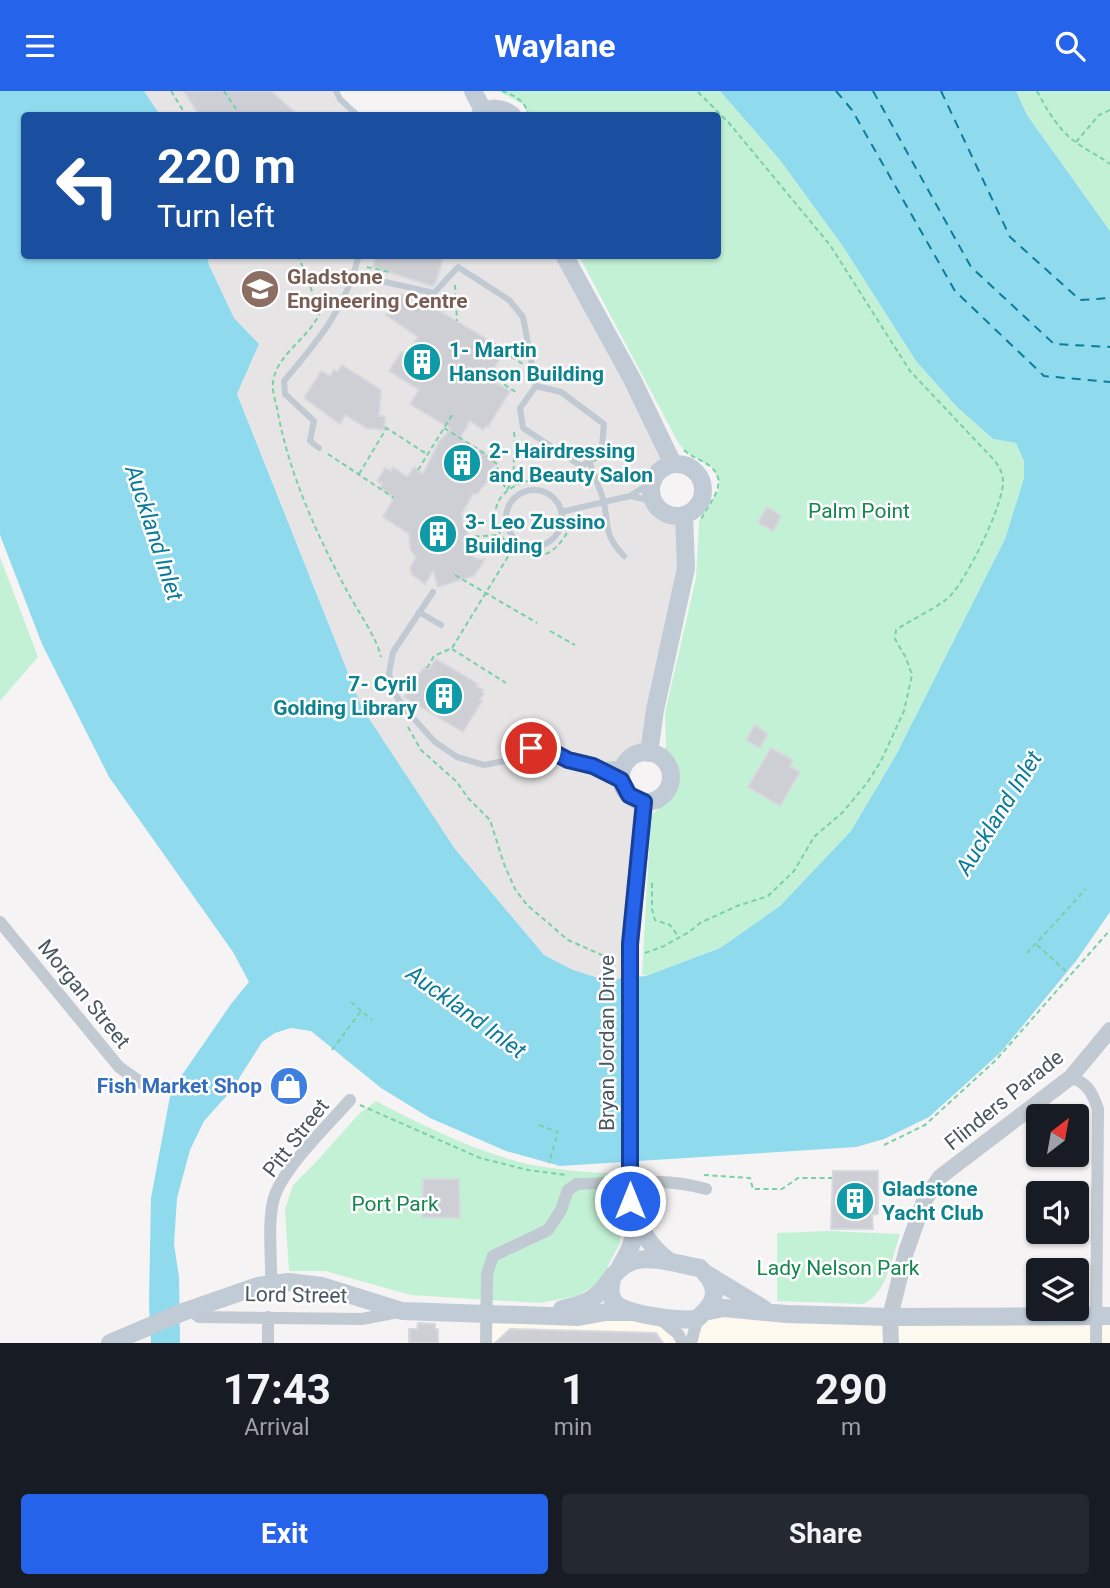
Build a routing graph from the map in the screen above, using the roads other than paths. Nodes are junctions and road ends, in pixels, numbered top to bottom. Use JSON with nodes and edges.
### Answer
{"nodes":[{"id":1,"x":336,"y":91,"type":"edge"},
{"id":2,"x":473,"y":91,"type":"edge"},
{"id":3,"x":354,"y":112,"type":"edge"},
{"id":4,"x":481,"y":112,"type":"edge"},
{"id":5,"x":488,"y":112,"type":"edge"},
{"id":6,"x":506,"y":112,"type":"edge"},
{"id":7,"x":358,"y":259,"type":"edge"},
{"id":8,"x":566,"y":259,"type":"edge"},
{"id":9,"x":354,"y":275,"type":"junction"},
{"id":10,"x":536,"y":386,"type":"junction"},
{"id":11,"x":319,"y":448,"type":"road end"},
{"id":12,"x":589,"y":461,"type":"junction"},
{"id":13,"x":673,"y":464,"type":"junction"},
{"id":14,"x":652,"y":482,"type":"junction"},
{"id":15,"x":630,"y":496,"type":"junction"},
{"id":16,"x":653,"y":501,"type":"junction"},
{"id":17,"x":604,"y":502,"type":"junction"},
{"id":18,"x":561,"y":512,"type":"junction"},
{"id":19,"x":684,"y":515,"type":"junction"},
{"id":20,"x":624,"y":557,"type":"dead end"},
{"id":21,"x":433,"y":592,"type":"dead end"},
{"id":22,"x":419,"y":612,"type":"junction"},
{"id":23,"x":441,"y":625,"type":"dead end"},
{"id":24,"x":649,"y":753,"type":"junction"},
{"id":25,"x":593,"y":766,"type":"junction"},
{"id":26,"x":623,"y":772,"type":"junction"},
{"id":27,"x":644,"y":802,"type":"junction"},
{"id":28,"x":0,"y":922,"type":"edge"},
{"id":29,"x":1110,"y":1030,"type":"edge"},
{"id":30,"x":1071,"y":1077,"type":"junction"},
{"id":31,"x":143,"y":1084,"type":"dead end"},
{"id":32,"x":350,"y":1100,"type":"road end"},
{"id":33,"x":706,"y":1189,"type":"dead end"},
{"id":34,"x":630,"y":1201,"type":"junction"},
{"id":35,"x":671,"y":1263,"type":"junction"},
{"id":36,"x":617,"y":1271,"type":"junction"},
{"id":37,"x":708,"y":1275,"type":"junction"},
{"id":38,"x":271,"y":1284,"type":"junction"},
{"id":39,"x":187,"y":1311,"type":"junction"},
{"id":40,"x":402,"y":1311,"type":"junction"},
{"id":41,"x":768,"y":1311,"type":"junction"},
{"id":42,"x":631,"y":1312,"type":"junction"},
{"id":43,"x":486,"y":1314,"type":"junction"},
{"id":44,"x":701,"y":1315,"type":"junction"},
{"id":45,"x":535,"y":1316,"type":"junction"},
{"id":46,"x":657,"y":1316,"type":"junction"},
{"id":47,"x":1103,"y":1316,"type":"edge"},
{"id":48,"x":268,"y":1317,"type":"junction"},
{"id":49,"x":890,"y":1317,"type":"junction"},
{"id":50,"x":110,"y":1343,"type":"edge"},
{"id":51,"x":268,"y":1343,"type":"edge"},
{"id":52,"x":486,"y":1343,"type":"edge"},
{"id":53,"x":683,"y":1343,"type":"edge"},
{"id":54,"x":691,"y":1343,"type":"edge"},
{"id":55,"x":891,"y":1343,"type":"edge"},
{"id":56,"x":1096,"y":1343,"type":"edge"}],
"edges":[{"from":1,"to":3,"type":"lane"},
{"from":2,"to":4,"type":"main road"},
{"from":5,"to":6,"type":"main road"},
{"from":7,"to":9,"type":"lane"},
{"from":8,"to":13,"type":"main road"},
{"from":9,"to":10,"type":"lane"},
{"from":9,"to":11,"type":"lane"},
{"from":10,"to":12,"type":"lane"},
{"from":10,"to":12,"type":"lane"},
{"from":12,"to":17,"type":"lane"},
{"from":13,"to":14,"type":"main road"},
{"from":13,"to":19,"type":"main road"},
{"from":14,"to":15,"type":"lane"},
{"from":14,"to":16,"type":"main road"},
{"from":15,"to":16,"type":"lane"},
{"from":15,"to":17,"type":"lane"},
{"from":16,"to":19,"type":"main road"},
{"from":17,"to":18,"type":"lane"},
{"from":17,"to":20,"type":"lane"},
{"from":18,"to":18,"type":"lane"},
{"from":19,"to":24,"type":"main road"},
{"from":21,"to":22,"type":"lane"},
{"from":22,"to":23,"type":"lane"},
{"from":22,"to":25,"type":"lane"},
{"from":24,"to":26,"type":"main road"},
{"from":24,"to":27,"type":"main road"},
{"from":25,"to":26,"type":"lane"},
{"from":25,"to":26,"type":"lane"},
{"from":26,"to":27,"type":"main road"},
{"from":27,"to":34,"type":"main road","name":"Bryan Jordan Drive","bridge":true},
{"from":28,"to":31,"type":"street","name":"Morgan Street"},
{"from":29,"to":30,"type":"street","name":"Flinders Parade"},
{"from":30,"to":47,"type":"street"},
{"from":30,"to":49,"type":"street","name":"Flinders Parade"},
{"from":32,"to":38,"type":"street","name":"Pitt Street"},
{"from":33,"to":43,"type":"street"},
{"from":34,"to":35,"type":"main road","name":"Bryan Jordan Drive"},
{"from":34,"to":36,"type":"main road","name":"Bryan Jordan Drive"},
{"from":35,"to":36,"type":"main road"},
{"from":35,"to":37,"type":"main road"},
{"from":36,"to":42,"type":"main road"},
{"from":36,"to":45,"type":"main road","name":"Lord Street"},
{"from":37,"to":41,"type":"main road"},
{"from":37,"to":44,"type":"main road"},
{"from":38,"to":39,"type":"main road","name":"Lord Street"},
{"from":38,"to":40,"type":"main road","name":"Lord Street"},
{"from":39,"to":48,"type":"street","name":"Lord Street"},
{"from":39,"to":50,"type":"main road","name":"Lord Street"},
{"from":40,"to":43,"type":"main road","name":"Lord Street"},
{"from":40,"to":48,"type":"street","name":"Lord Street"},
{"from":41,"to":44,"type":"main road"},
{"from":41,"to":49,"type":"main road"},
{"from":42,"to":45,"type":"main road","name":"Lord Street"},
{"from":42,"to":46,"type":"main road","name":"Lord Street"},
{"from":43,"to":45,"type":"main road","name":"Lord Street"},
{"from":43,"to":52,"type":"street"},
{"from":44,"to":46,"type":"main road","name":"Lord Street"},
{"from":44,"to":54,"type":"street"},
{"from":46,"to":53,"type":"street"},
{"from":47,"to":49,"type":"main road"},
{"from":47,"to":56,"type":"street"},
{"from":48,"to":51,"type":"street"},
{"from":49,"to":55,"type":"street","name":"Flinders Parade"}]}
